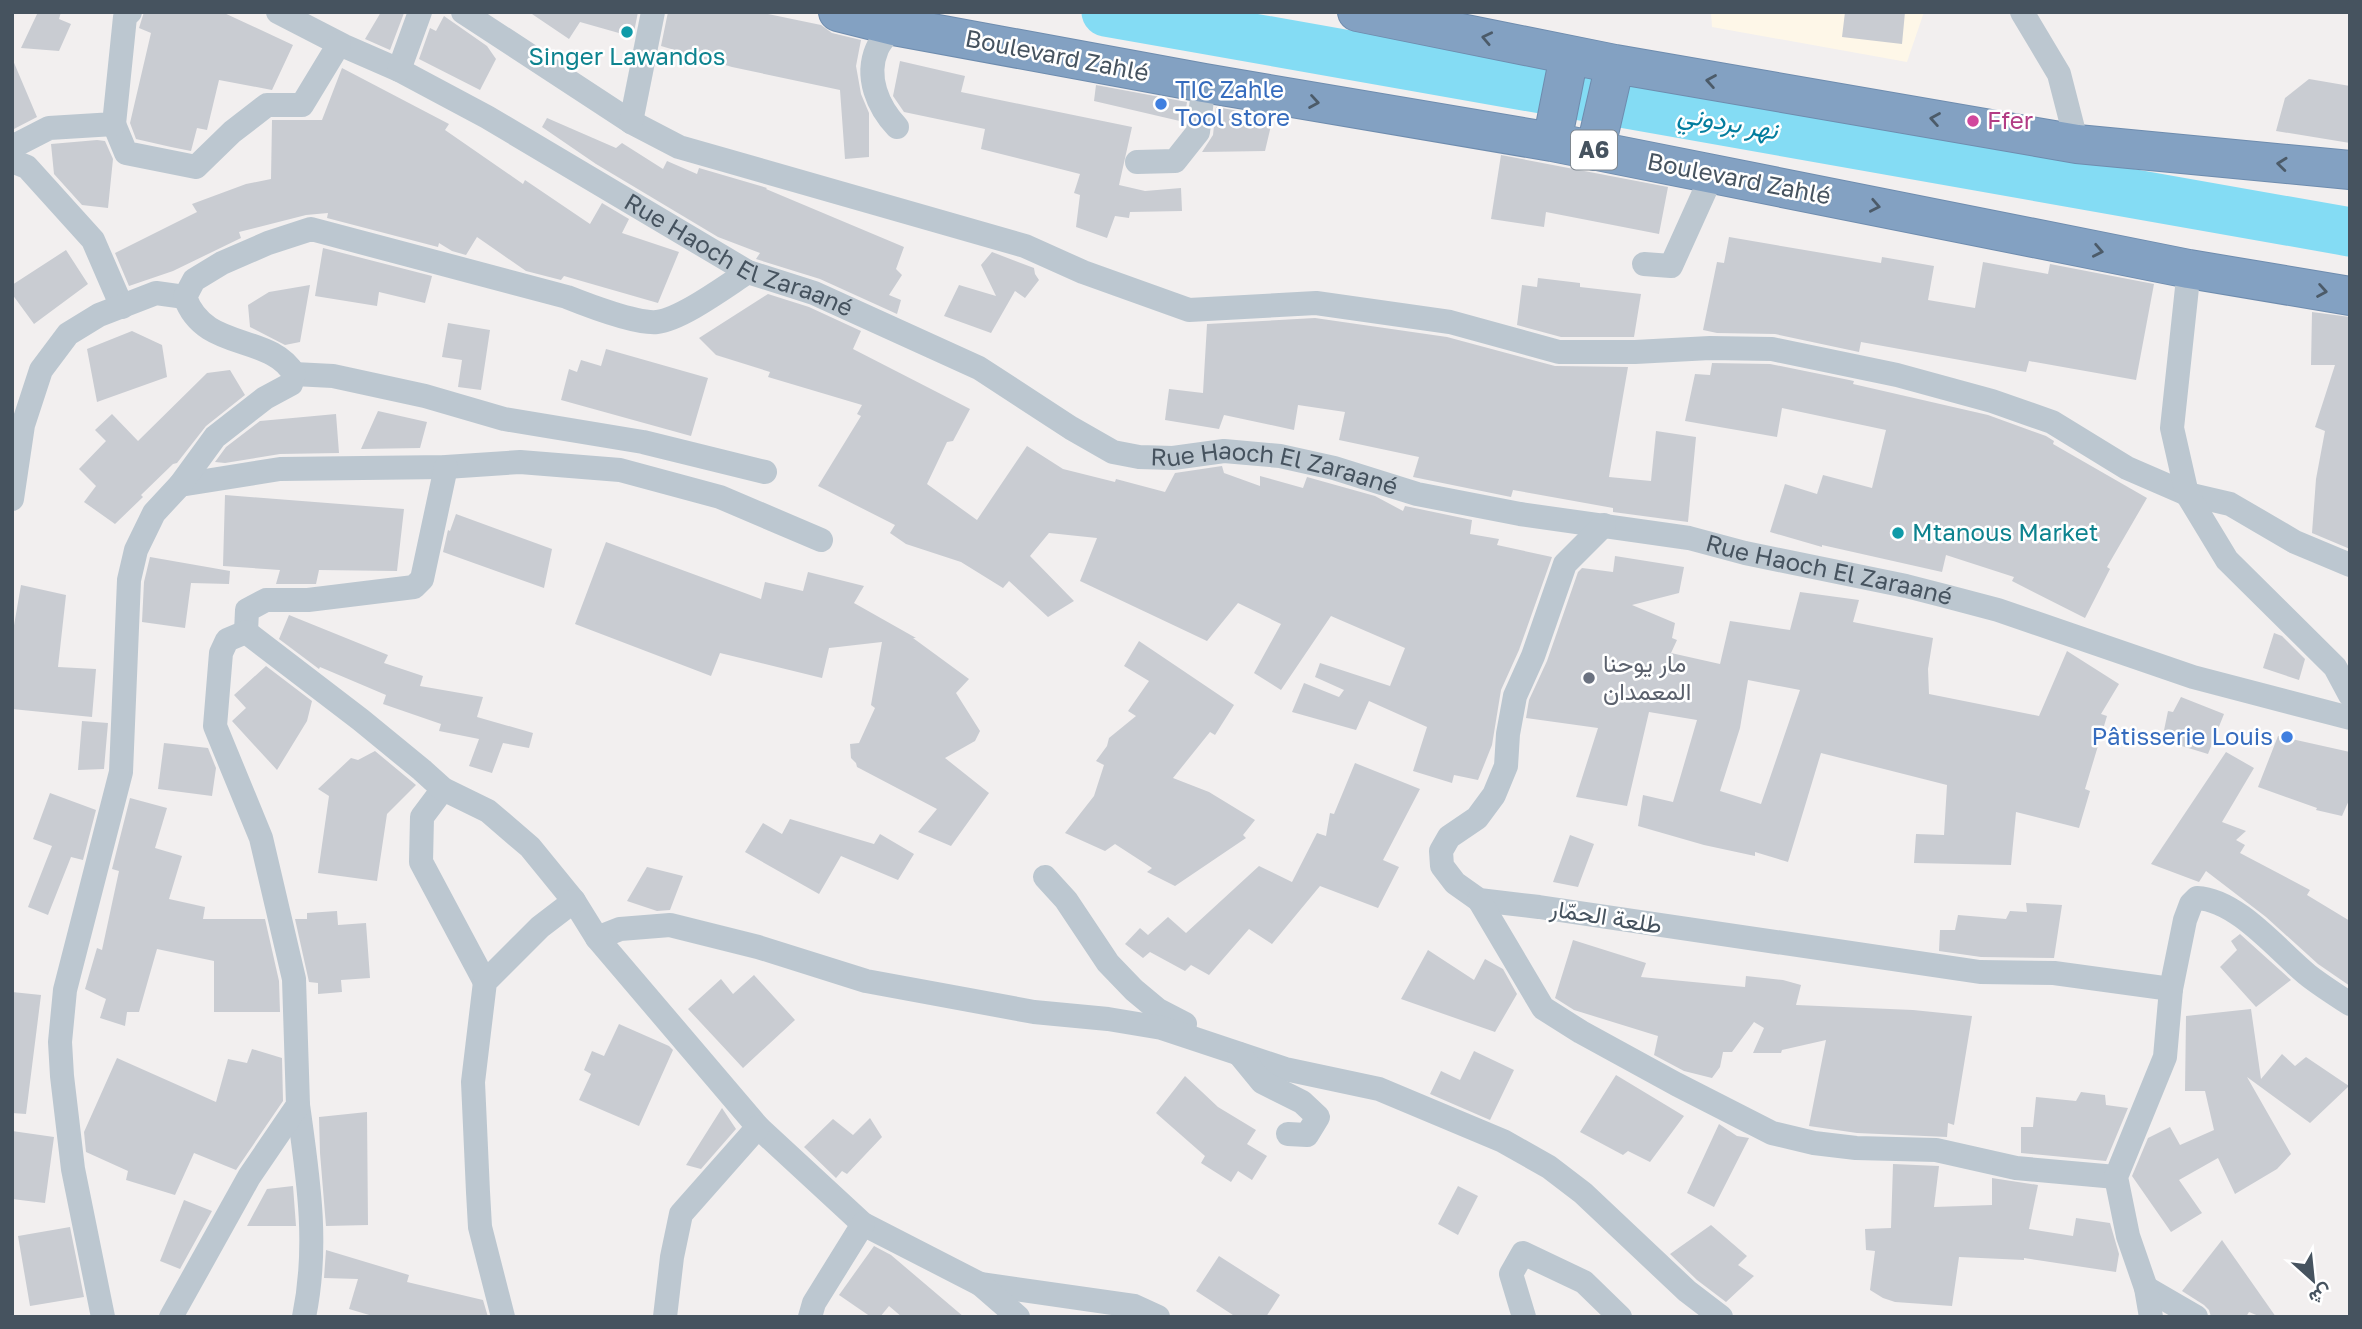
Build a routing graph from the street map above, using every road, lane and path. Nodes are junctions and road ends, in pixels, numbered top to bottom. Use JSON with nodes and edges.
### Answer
{"nodes":[{"id":1,"x":130,"y":12,"type":"edge"},
{"id":2,"x":278,"y":12,"type":"edge"},
{"id":3,"x":420,"y":12,"type":"edge"},
{"id":4,"x":463,"y":12,"type":"edge"},
{"id":5,"x":653,"y":12,"type":"edge"},
{"id":6,"x":838,"y":12,"type":"edge"},
{"id":7,"x":1357,"y":12,"type":"edge"},
{"id":8,"x":2022,"y":12,"type":"edge"},
{"id":9,"x":912,"y":23,"type":"edge"},
{"id":10,"x":339,"y":44,"type":"junction"},
{"id":11,"x":398,"y":70,"type":"junction"},
{"id":12,"x":1204,"y":83,"type":"junction"},
{"id":13,"x":1561,"y":96,"type":"junction"},
{"id":14,"x":1605,"y":104,"type":"junction"},
{"id":15,"x":631,"y":122,"type":"junction"},
{"id":16,"x":114,"y":124,"type":"junction"},
{"id":17,"x":897,"y":127,"type":"dead end"},
{"id":18,"x":2077,"y":144,"type":"junction"},
{"id":19,"x":12,"y":147,"type":"edge"},
{"id":20,"x":12,"y":161,"type":"edge"},
{"id":21,"x":1138,"y":162,"type":"dead end"},
{"id":22,"x":2350,"y":170,"type":"edge"},
{"id":23,"x":1713,"y":173,"type":"junction"},
{"id":24,"x":1644,"y":264,"type":"dead end"},
{"id":25,"x":2189,"y":269,"type":"junction"},
{"id":26,"x":748,"y":272,"type":"junction"},
{"id":27,"x":2350,"y":296,"type":"edge"},
{"id":28,"x":185,"y":297,"type":"junction"},
{"id":29,"x":122,"y":307,"type":"junction"},
{"id":30,"x":294,"y":374,"type":"junction"},
{"id":31,"x":446,"y":467,"type":"junction"},
{"id":32,"x":765,"y":471,"type":"dead end"},
{"id":33,"x":180,"y":485,"type":"junction"},
{"id":34,"x":2187,"y":494,"type":"junction"},
{"id":35,"x":12,"y":499,"type":"edge"},
{"id":36,"x":1604,"y":525,"type":"junction"},
{"id":37,"x":821,"y":540,"type":"dead end"},
{"id":38,"x":2350,"y":565,"type":"edge"},
{"id":39,"x":246,"y":632,"type":"junction"},
{"id":40,"x":2350,"y":695,"type":"edge"},
{"id":41,"x":2350,"y":718,"type":"edge"},
{"id":42,"x":443,"y":789,"type":"junction"},
{"id":43,"x":1045,"y":877,"type":"dead end"},
{"id":44,"x":1479,"y":900,"type":"junction"},
{"id":45,"x":574,"y":901,"type":"junction"},
{"id":46,"x":597,"y":938,"type":"junction"},
{"id":47,"x":485,"y":982,"type":"junction"},
{"id":48,"x":2171,"y":989,"type":"junction"},
{"id":49,"x":2350,"y":1004,"type":"edge"},
{"id":50,"x":1199,"y":1040,"type":"junction"},
{"id":51,"x":1239,"y":1054,"type":"junction"},
{"id":52,"x":298,"y":1105,"type":"junction"},
{"id":53,"x":758,"y":1127,"type":"junction"},
{"id":54,"x":1288,"y":1134,"type":"dead end"},
{"id":55,"x":2116,"y":1177,"type":"junction"},
{"id":56,"x":863,"y":1224,"type":"junction"},
{"id":57,"x":980,"y":1284,"type":"junction"},
{"id":58,"x":2146,"y":1288,"type":"junction"},
{"id":59,"x":1154,"y":1316,"type":"edge"},
{"id":60,"x":103,"y":1317,"type":"edge"},
{"id":61,"x":171,"y":1317,"type":"edge"},
{"id":62,"x":304,"y":1317,"type":"edge"},
{"id":63,"x":503,"y":1317,"type":"edge"},
{"id":64,"x":665,"y":1317,"type":"edge"},
{"id":65,"x":810,"y":1317,"type":"edge"},
{"id":66,"x":1018,"y":1317,"type":"edge"},
{"id":67,"x":1524,"y":1317,"type":"edge"},
{"id":68,"x":1620,"y":1317,"type":"edge"},
{"id":69,"x":1721,"y":1317,"type":"edge"},
{"id":70,"x":2151,"y":1317,"type":"edge"},
{"id":71,"x":2196,"y":1317,"type":"edge"}],
"edges":[{"from":1,"to":16,"type":"street"},
{"from":2,"to":10,"type":"street","name":"Rue Haoch El Zaraané"},
{"from":3,"to":11,"type":"street"},
{"from":4,"to":15,"type":"street"},
{"from":5,"to":15,"type":"street"},
{"from":6,"to":9,"type":"highway","name":"Boulevard Zahlé","number":"A6"},
{"from":13,"to":7,"type":"highway","name":"Boulevard Zahlé","number":"A6","one_way":true},
{"from":8,"to":18,"type":"street"},
{"from":9,"to":12,"type":"highway","name":"Boulevard Zahlé","number":"A6"},
{"from":9,"to":17,"type":"street"},
{"from":10,"to":11,"type":"street","name":"Rue Haoch El Zaraané"},
{"from":10,"to":16,"type":"street"},
{"from":11,"to":26,"type":"street","name":"Rue Haoch El Zaraané"},
{"from":12,"to":13,"type":"highway","name":"Boulevard Zahlé","number":"A6","one_way":true},
{"from":12,"to":21,"type":"street"},
{"from":13,"to":14,"type":"highway","name":"Boulevard Zahlé","number":"A6"},
{"from":13,"to":14,"type":"highway","name":"Boulevard Zahlé","number":"A6"},
{"from":18,"to":14,"type":"highway","name":"Boulevard Zahlé","number":"A6","one_way":true},
{"from":14,"to":23,"type":"highway","name":"Boulevard Zahlé","number":"A6"},
{"from":15,"to":34,"type":"street"},
{"from":16,"to":19,"type":"street"},
{"from":22,"to":18,"type":"highway","name":"Boulevard Zahlé","number":"A6","one_way":true},
{"from":20,"to":29,"type":"street"},
{"from":23,"to":24,"type":"street"},
{"from":23,"to":25,"type":"highway","name":"Boulevard Zahlé","number":"A6","one_way":true},
{"from":25,"to":27,"type":"highway","name":"Boulevard Zahlé","number":"A6","one_way":true},
{"from":25,"to":34,"type":"street"},
{"from":26,"to":28,"type":"street"},
{"from":26,"to":36,"type":"street","name":"Rue Haoch El Zaraané"},
{"from":28,"to":29,"type":"street"},
{"from":28,"to":30,"type":"street"},
{"from":29,"to":35,"type":"street"},
{"from":30,"to":32,"type":"street"},
{"from":30,"to":33,"type":"street"},
{"from":31,"to":33,"type":"street"},
{"from":31,"to":37,"type":"street"},
{"from":31,"to":39,"type":"street"},
{"from":33,"to":60,"type":"street"},
{"from":34,"to":38,"type":"street"},
{"from":34,"to":40,"type":"street"},
{"from":36,"to":41,"type":"street","name":"Rue Haoch El Zaraané"},
{"from":36,"to":44,"type":"street"},
{"from":39,"to":42,"type":"street"},
{"from":39,"to":52,"type":"street"},
{"from":42,"to":45,"type":"street"},
{"from":42,"to":47,"type":"street"},
{"from":43,"to":50,"type":"street"},
{"from":44,"to":48,"type":"street","name":"طلعة الحمّار"},
{"from":44,"to":55,"type":"street"},
{"from":45,"to":46,"type":"street"},
{"from":45,"to":47,"type":"street"},
{"from":46,"to":50,"type":"street"},
{"from":46,"to":53,"type":"street"},
{"from":47,"to":63,"type":"street"},
{"from":48,"to":49,"type":"street"},
{"from":48,"to":55,"type":"street"},
{"from":50,"to":51,"type":"street"},
{"from":51,"to":54,"type":"street"},
{"from":51,"to":69,"type":"street"},
{"from":52,"to":61,"type":"street"},
{"from":52,"to":62,"type":"street"},
{"from":53,"to":56,"type":"street"},
{"from":53,"to":64,"type":"street"},
{"from":55,"to":58,"type":"street"},
{"from":56,"to":57,"type":"street"},
{"from":56,"to":65,"type":"street"},
{"from":57,"to":59,"type":"street"},
{"from":57,"to":66,"type":"street"},
{"from":58,"to":70,"type":"street"},
{"from":58,"to":71,"type":"street"},
{"from":67,"to":68,"type":"street"}]}
